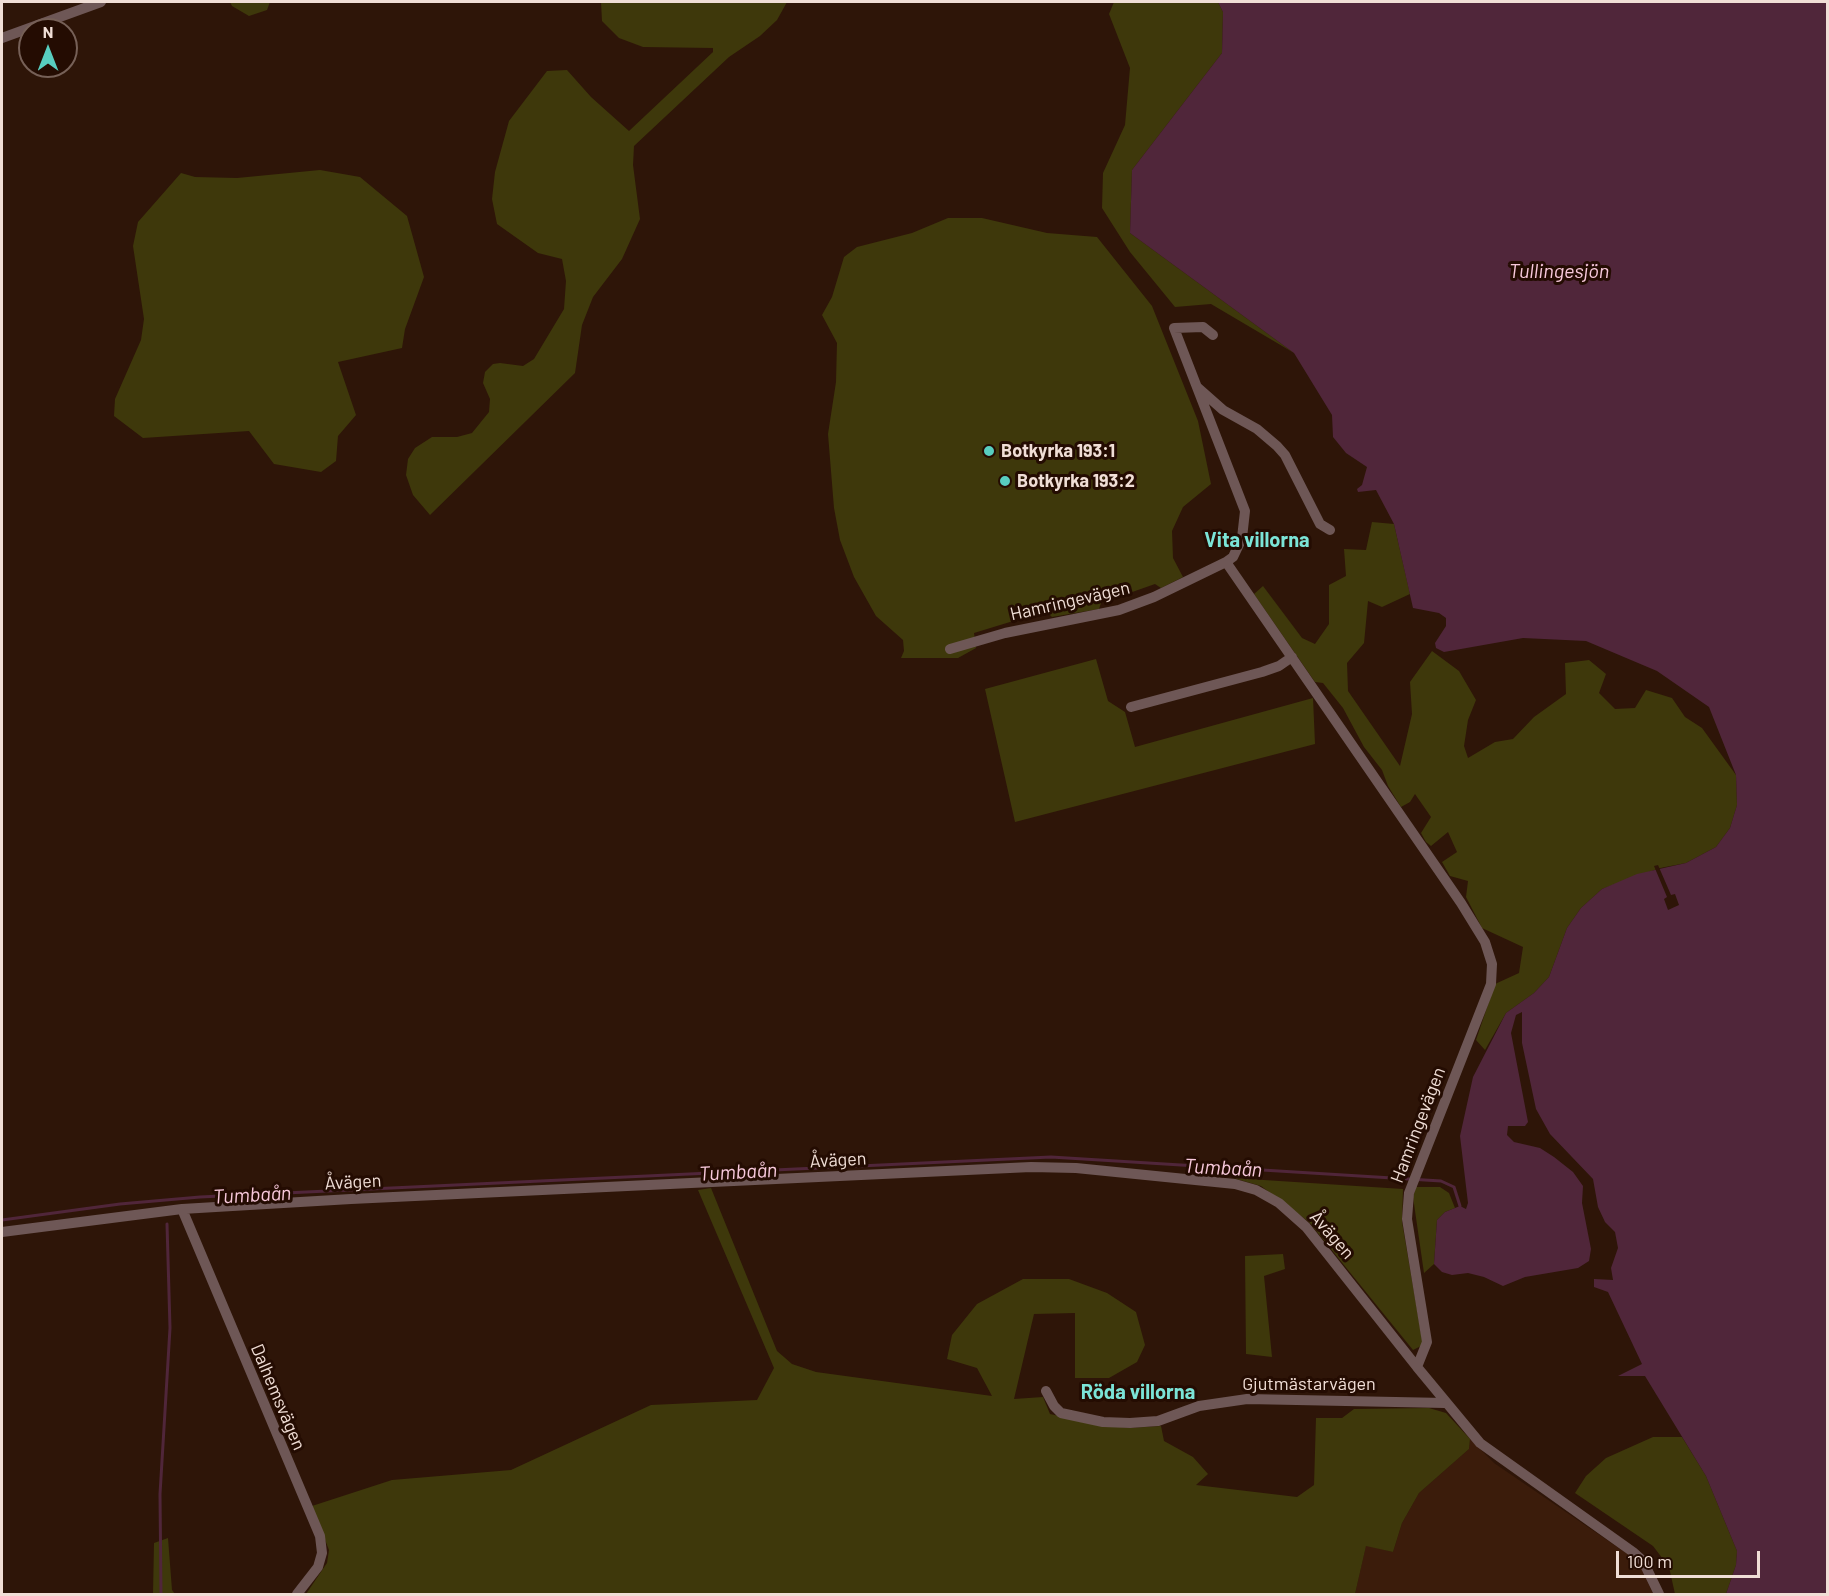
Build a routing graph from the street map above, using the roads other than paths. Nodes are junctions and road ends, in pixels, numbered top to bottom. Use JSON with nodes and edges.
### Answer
{"nodes":[{"id":1,"x":101,"y":2,"type":"edge"},
{"id":2,"x":2,"y":38,"type":"edge"},
{"id":3,"x":1213,"y":335,"type":"dead end"},
{"id":4,"x":1197,"y":387,"type":"junction"},
{"id":5,"x":1330,"y":531,"type":"dead end"},
{"id":6,"x":1227,"y":562,"type":"junction"},
{"id":7,"x":950,"y":649,"type":"dead end"},
{"id":8,"x":1292,"y":657,"type":"junction"},
{"id":9,"x":1131,"y":707,"type":"dead end"},
{"id":10,"x":182,"y":1209,"type":"junction"},
{"id":11,"x":2,"y":1232,"type":"edge"},
{"id":12,"x":1417,"y":1367,"type":"junction"},
{"id":13,"x":1046,"y":1391,"type":"dead end"},
{"id":14,"x":1445,"y":1403,"type":"junction"},
{"id":15,"x":297,"y":1594,"type":"edge"},
{"id":16,"x":1659,"y":1594,"type":"edge"}],
"edges":[{"from":1,"to":2,"type":"street"},
{"from":3,"to":4,"type":"street"},
{"from":4,"to":5,"type":"street"},
{"from":4,"to":6,"type":"street"},
{"from":6,"to":7,"type":"street","name":"Hamringevägen"},
{"from":6,"to":8,"type":"street","name":"Hamringevägen"},
{"from":8,"to":9,"type":"street"},
{"from":8,"to":12,"type":"street","name":"Hamringevägen"},
{"from":10,"to":11,"type":"street","name":"Åvägen"},
{"from":10,"to":12,"type":"street","name":"Åvägen"},
{"from":10,"to":15,"type":"street","name":"Dalhemsvägen"},
{"from":12,"to":14,"type":"street"},
{"from":13,"to":14,"type":"street","name":"Gjutmästarvägen"},
{"from":14,"to":16,"type":"street"}]}
